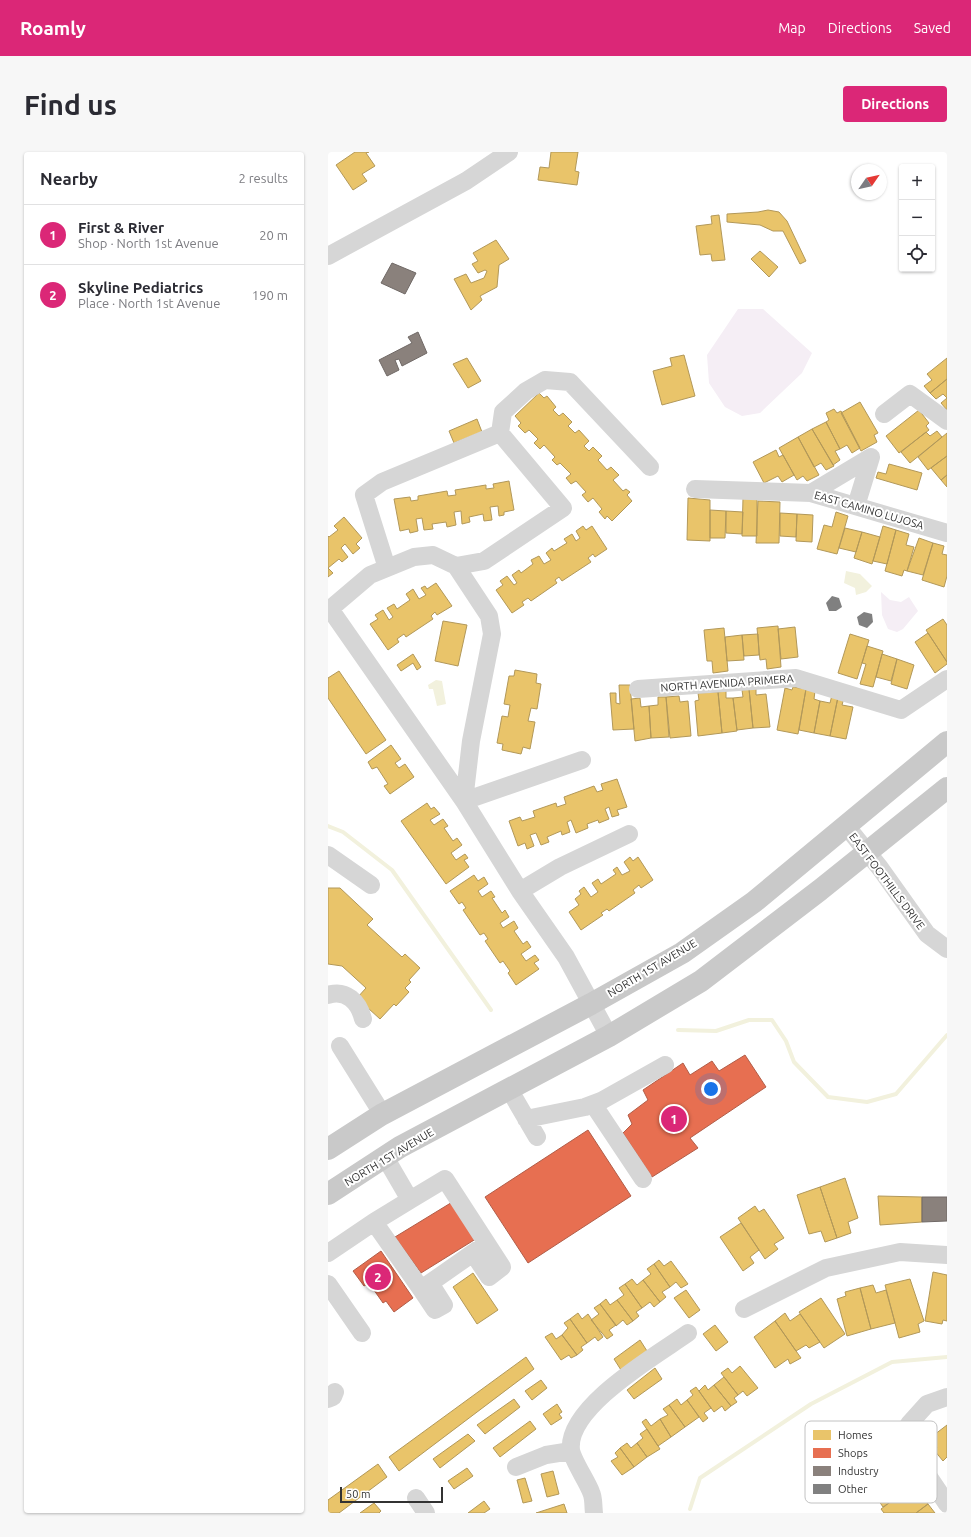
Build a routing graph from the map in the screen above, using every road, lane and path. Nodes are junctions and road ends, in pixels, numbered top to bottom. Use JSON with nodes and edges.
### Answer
{"nodes":[{"id":1,"x":509,"y":152,"type":"edge"},
{"id":2,"x":328,"y":256,"type":"edge"},
{"id":3,"x":884,"y":414,"type":"dead end"},
{"id":4,"x":947,"y":421,"type":"edge"},
{"id":5,"x":500,"y":433,"type":"junction"},
{"id":6,"x":650,"y":467,"type":"dead end"},
{"id":7,"x":695,"y":489,"type":"dead end"},
{"id":8,"x":812,"y":493,"type":"junction"},
{"id":9,"x":856,"y":506,"type":"junction"},
{"id":10,"x":947,"y":533,"type":"edge"},
{"id":11,"x":456,"y":566,"type":"junction"},
{"id":12,"x":386,"y":568,"type":"junction"},
{"id":13,"x":947,"y":679,"type":"edge"},
{"id":14,"x":638,"y":689,"type":"dead end"},
{"id":15,"x":947,"y":742,"type":"edge"},
{"id":16,"x":582,"y":760,"type":"dead end"},
{"id":17,"x":947,"y":788,"type":"edge"},
{"id":18,"x":464,"y":801,"type":"junction"},
{"id":19,"x":847,"y":827,"type":"junction"},
{"id":20,"x":629,"y":834,"type":"dead end"},
{"id":21,"x":867,"y":852,"type":"junction"},
{"id":22,"x":328,"y":855,"type":"edge"},
{"id":23,"x":371,"y":885,"type":"dead end"},
{"id":24,"x":520,"y":891,"type":"junction"},
{"id":25,"x":947,"y":950,"type":"edge"},
{"id":26,"x":328,"y":995,"type":"edge"},
{"id":27,"x":591,"y":1004,"type":"junction"},
{"id":28,"x":363,"y":1019,"type":"dead end"},
{"id":29,"x":609,"y":1036,"type":"junction"},
{"id":30,"x":340,"y":1044,"type":"edge"},
{"id":31,"x":665,"y":1065,"type":"dead end"},
{"id":32,"x":509,"y":1089,"type":"junction"},
{"id":33,"x":593,"y":1104,"type":"junction"},
{"id":34,"x":383,"y":1115,"type":"junction"},
{"id":35,"x":526,"y":1119,"type":"junction"},
{"id":36,"x":537,"y":1137,"type":"dead end"},
{"id":37,"x":328,"y":1149,"type":"edge"},
{"id":38,"x":385,"y":1157,"type":"junction"},
{"id":39,"x":643,"y":1179,"type":"dead end"},
{"id":40,"x":328,"y":1194,"type":"edge"},
{"id":41,"x":410,"y":1200,"type":"junction"},
{"id":42,"x":374,"y":1222,"type":"junction"},
{"id":43,"x":328,"y":1253,"type":"edge"},
{"id":44,"x":947,"y":1255,"type":"edge"},
{"id":45,"x":328,"y":1284,"type":"edge"},
{"id":46,"x":744,"y":1309,"type":"dead end"},
{"id":47,"x":362,"y":1333,"type":"dead end"},
{"id":48,"x":688,"y":1333,"type":"dead end"},
{"id":49,"x":947,"y":1398,"type":"edge"},
{"id":50,"x":912,"y":1421,"type":"edge"},
{"id":51,"x":571,"y":1451,"type":"junction"},
{"id":52,"x":516,"y":1467,"type":"dead end"},
{"id":53,"x":937,"y":1489,"type":"edge"},
{"id":54,"x":416,"y":1498,"type":"dead end"},
{"id":55,"x":947,"y":1504,"type":"edge"},
{"id":56,"x":426,"y":1513,"type":"edge"},
{"id":57,"x":594,"y":1513,"type":"edge"}],
"edges":[{"from":1,"to":2,"type":"street"},
{"from":3,"to":4,"type":"street"},
{"from":5,"to":6,"type":"street"},
{"from":5,"to":11,"type":"street"},
{"from":5,"to":12,"type":"street"},
{"from":7,"to":8,"type":"street","name":"EAST CAMINO LUJOSA"},
{"from":8,"to":9,"type":"street","name":"EAST CAMINO LUJOSA"},
{"from":8,"to":9,"type":"street"},
{"from":9,"to":10,"type":"street","name":"EAST CAMINO LUJOSA"},
{"from":11,"to":12,"type":"street"},
{"from":11,"to":18,"type":"street"},
{"from":12,"to":18,"type":"street"},
{"from":13,"to":14,"type":"street","name":"NORTH AVENIDA PRIMERA"},
{"from":15,"to":19,"type":"main road","name":"NORTH 1ST AVENUE"},
{"from":16,"to":18,"type":"street"},
{"from":17,"to":21,"type":"main road","name":"NORTH 1ST AVENUE"},
{"from":18,"to":24,"type":"street"},
{"from":19,"to":21,"type":"street","name":"EAST FOOTHILLS DRIVE"},
{"from":19,"to":27,"type":"main road","name":"NORTH 1ST AVENUE"},
{"from":20,"to":24,"type":"street"},
{"from":21,"to":25,"type":"street","name":"EAST FOOTHILLS DRIVE"},
{"from":21,"to":29,"type":"main road","name":"NORTH 1ST AVENUE"},
{"from":22,"to":23,"type":"street"},
{"from":24,"to":27,"type":"street"},
{"from":26,"to":28,"type":"street"},
{"from":27,"to":29,"type":"street"},
{"from":27,"to":34,"type":"main road","name":"NORTH 1ST AVENUE"},
{"from":29,"to":32,"type":"main road","name":"NORTH 1ST AVENUE"},
{"from":30,"to":34,"type":"street"},
{"from":31,"to":33,"type":"street"},
{"from":32,"to":35,"type":"street"},
{"from":32,"to":38,"type":"main road","name":"NORTH 1ST AVENUE"},
{"from":33,"to":35,"type":"street"},
{"from":33,"to":39,"type":"street"},
{"from":34,"to":37,"type":"main road","name":"NORTH 1ST AVENUE"},
{"from":35,"to":36,"type":"street"},
{"from":38,"to":40,"type":"main road","name":"NORTH 1ST AVENUE"},
{"from":38,"to":41,"type":"street"},
{"from":41,"to":42,"type":"street"},
{"from":41,"to":42,"type":"street"},
{"from":42,"to":43,"type":"street"},
{"from":44,"to":46,"type":"street"},
{"from":45,"to":47,"type":"street"},
{"from":48,"to":51,"type":"street"},
{"from":49,"to":50,"type":"street"},
{"from":51,"to":52,"type":"street"},
{"from":51,"to":57,"type":"street"},
{"from":53,"to":55,"type":"street"},
{"from":54,"to":56,"type":"street"}]}
